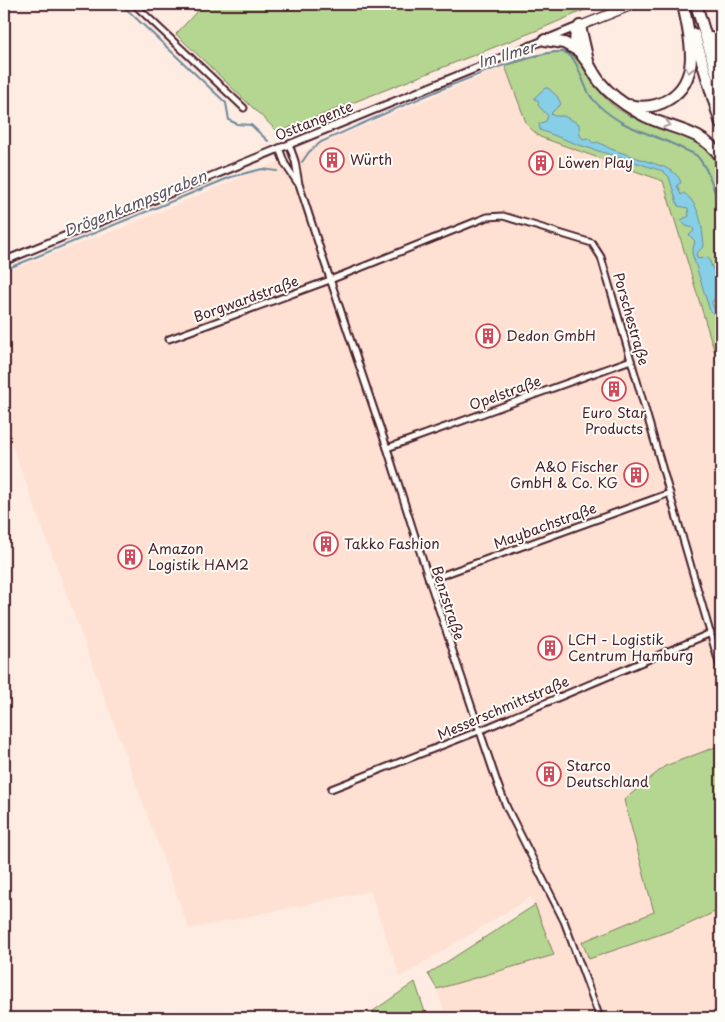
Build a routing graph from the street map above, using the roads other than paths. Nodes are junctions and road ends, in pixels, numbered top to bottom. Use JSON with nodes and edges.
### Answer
{"nodes":[{"id":1,"x":134,"y":4,"type":"edge"},
{"id":2,"x":635,"y":4,"type":"edge"},
{"id":3,"x":684,"y":4,"type":"edge"},
{"id":4,"x":696,"y":4,"type":"edge"},
{"id":5,"x":693,"y":20,"type":"junction"},
{"id":6,"x":580,"y":26,"type":"junction"},
{"id":7,"x":545,"y":40,"type":"junction"},
{"id":8,"x":579,"y":51,"type":"junction"},
{"id":9,"x":721,"y":55,"type":"edge"},
{"id":10,"x":589,"y":64,"type":"junction"},
{"id":11,"x":721,"y":88,"type":"edge"},
{"id":12,"x":623,"y":103,"type":"junction"},
{"id":13,"x":244,"y":108,"type":"dead end"},
{"id":14,"x":721,"y":124,"type":"edge"},
{"id":15,"x":289,"y":144,"type":"junction"},
{"id":16,"x":279,"y":148,"type":"junction"},
{"id":17,"x":721,"y":157,"type":"edge"},
{"id":18,"x":299,"y":184,"type":"junction"},
{"id":19,"x":4,"y":261,"type":"edge"},
{"id":20,"x":330,"y":280,"type":"junction"},
{"id":21,"x":169,"y":340,"type":"dead end"},
{"id":22,"x":631,"y":360,"type":"junction"},
{"id":23,"x":387,"y":448,"type":"junction"},
{"id":24,"x":670,"y":493,"type":"junction"},
{"id":25,"x":428,"y":580,"type":"junction"},
{"id":26,"x":711,"y":633,"type":"junction"},
{"id":27,"x":721,"y":670,"type":"edge"},
{"id":28,"x":479,"y":731,"type":"junction"},
{"id":29,"x":331,"y":789,"type":"dead end"},
{"id":30,"x":600,"y":1018,"type":"edge"}],
"edges":[{"from":1,"to":13,"type":"street"},
{"from":2,"to":6,"type":"main road","name":"Osttangente"},
{"from":3,"to":5,"type":"highway"},
{"from":4,"to":5,"type":"highway"},
{"from":5,"to":9,"type":"highway"},
{"from":5,"to":11,"type":"highway"},
{"from":5,"to":12,"type":"highway","one_way":true},
{"from":5,"to":14,"type":"highway"},
{"from":6,"to":7,"type":"street","name":"Osttangente"},
{"from":6,"to":8,"type":"highway"},
{"from":6,"to":10,"type":"highway"},
{"from":7,"to":8,"type":"highway"},
{"from":7,"to":15,"type":"street","name":"Osttangente"},
{"from":8,"to":10,"type":"highway"},
{"from":10,"to":12,"type":"highway"},
{"from":12,"to":17,"type":"highway","one_way":true},
{"from":15,"to":16,"type":"street","name":"Osttangente"},
{"from":15,"to":18,"type":"street","name":"Benzstraße"},
{"from":16,"to":18,"type":"street","name":"Benzstraße"},
{"from":16,"to":19,"type":"street","name":"Osttangente"},
{"from":18,"to":20,"type":"street","name":"Benzstraße"},
{"from":20,"to":21,"type":"street","name":"Borgwardstraße"},
{"from":20,"to":22,"type":"street","name":"Porschestraße"},
{"from":20,"to":23,"type":"street","name":"Benzstraße"},
{"from":22,"to":23,"type":"street","name":"Opelstraße"},
{"from":22,"to":24,"type":"street","name":"Porschestraße"},
{"from":23,"to":25,"type":"street","name":"Benzstraße"},
{"from":24,"to":25,"type":"street","name":"Maybachstraße"},
{"from":24,"to":26,"type":"street","name":"Porschestraße"},
{"from":25,"to":28,"type":"street","name":"Benzstraße"},
{"from":26,"to":27,"type":"street","name":"Porschestraße"},
{"from":26,"to":28,"type":"street","name":"Messerschmittstraße"},
{"from":28,"to":29,"type":"street","name":"Messerschmittstraße"},
{"from":28,"to":30,"type":"street","name":"Benzstraße"}]}
